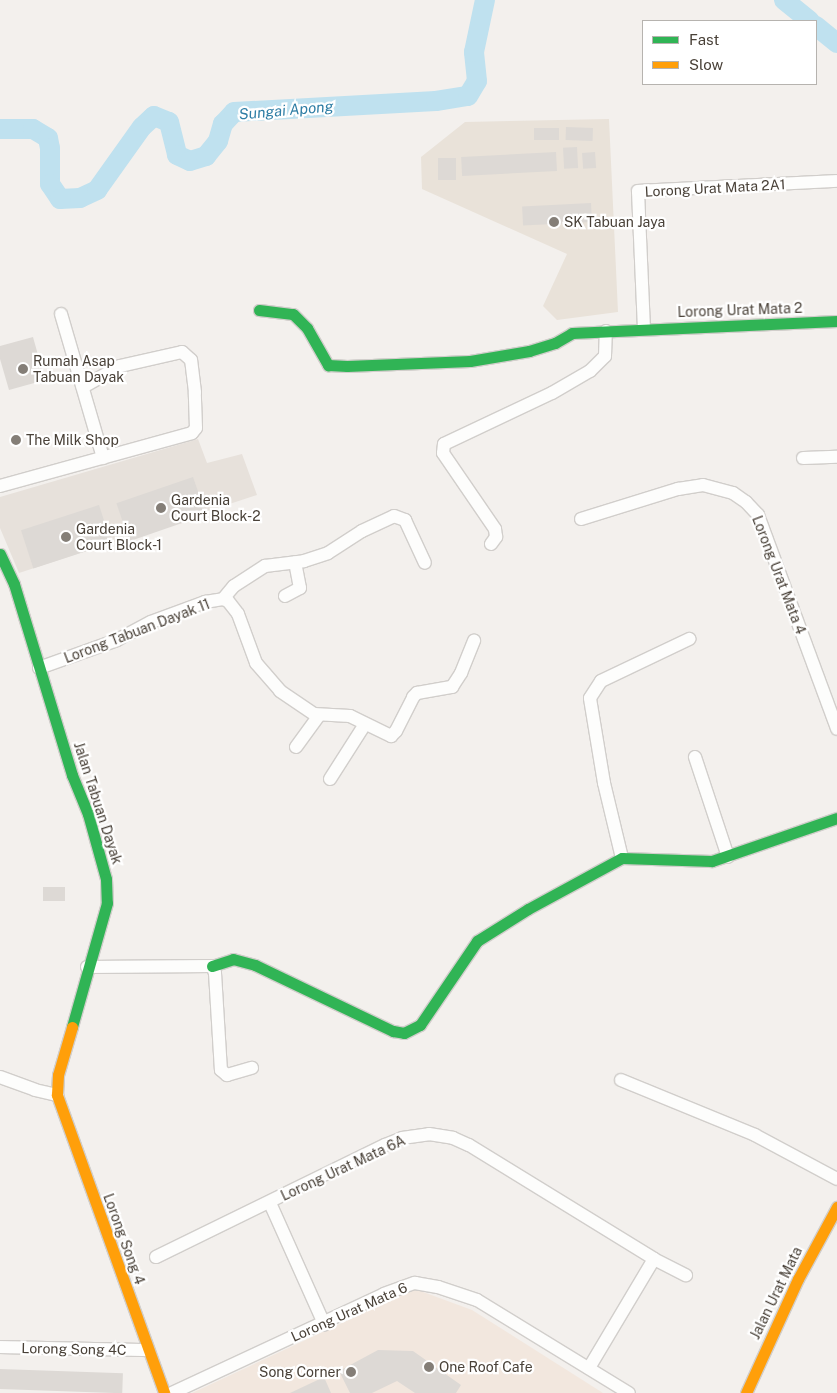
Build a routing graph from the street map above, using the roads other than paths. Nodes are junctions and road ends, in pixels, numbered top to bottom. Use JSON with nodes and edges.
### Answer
{"nodes":[{"id":1,"x":837,"y":181,"type":"edge"},
{"id":2,"x":259,"y":310,"type":"dead end"},
{"id":3,"x":60,"y":314,"type":"dead end"},
{"id":4,"x":837,"y":321,"type":"edge"},
{"id":5,"x":644,"y":329,"type":"junction"},
{"id":6,"x":606,"y":331,"type":"junction"},
{"id":7,"x":83,"y":387,"type":"junction"},
{"id":8,"x":837,"y":457,"type":"edge"},
{"id":9,"x":103,"y":458,"type":"junction"},
{"id":10,"x":804,"y":458,"type":"dead end"},
{"id":11,"x":0,"y":486,"type":"edge"},
{"id":12,"x":580,"y":519,"type":"dead end"},
{"id":13,"x":491,"y":544,"type":"dead end"},
{"id":14,"x":0,"y":554,"type":"edge"},
{"id":15,"x":295,"y":562,"type":"junction"},
{"id":16,"x":425,"y":563,"type":"dead end"},
{"id":17,"x":285,"y":596,"type":"dead end"},
{"id":18,"x":223,"y":600,"type":"junction"},
{"id":19,"x":689,"y":639,"type":"dead end"},
{"id":20,"x":474,"y":641,"type":"dead end"},
{"id":21,"x":39,"y":668,"type":"junction"},
{"id":22,"x":319,"y":715,"type":"junction"},
{"id":23,"x":365,"y":724,"type":"junction"},
{"id":24,"x":837,"y":728,"type":"edge"},
{"id":25,"x":296,"y":747,"type":"dead end"},
{"id":26,"x":695,"y":757,"type":"dead end"},
{"id":27,"x":330,"y":779,"type":"dead end"},
{"id":28,"x":837,"y":818,"type":"edge"},
{"id":29,"x":622,"y":858,"type":"junction"},
{"id":30,"x":728,"y":858,"type":"junction"},
{"id":31,"x":212,"y":966,"type":"junction"},
{"id":32,"x":87,"y":967,"type":"junction"},
{"id":33,"x":252,"y":1068,"type":"dead end"},
{"id":34,"x":0,"y":1078,"type":"edge"},
{"id":35,"x":621,"y":1080,"type":"dead end"},
{"id":36,"x":58,"y":1094,"type":"junction"},
{"id":37,"x":837,"y":1179,"type":"edge"},
{"id":38,"x":270,"y":1203,"type":"junction"},
{"id":39,"x":837,"y":1207,"type":"edge"},
{"id":40,"x":156,"y":1257,"type":"dead end"},
{"id":41,"x":654,"y":1259,"type":"junction"},
{"id":42,"x":686,"y":1275,"type":"dead end"},
{"id":43,"x":324,"y":1324,"type":"junction"},
{"id":44,"x":0,"y":1347,"type":"edge"},
{"id":45,"x":148,"y":1350,"type":"junction"},
{"id":46,"x":589,"y":1368,"type":"junction"},
{"id":47,"x":164,"y":1393,"type":"edge"},
{"id":48,"x":172,"y":1393,"type":"edge"},
{"id":49,"x":629,"y":1393,"type":"edge"},
{"id":50,"x":746,"y":1393,"type":"edge"}],
"edges":[{"from":1,"to":5,"type":"street","name":"Lorong Urat Mata 2A1"},
{"from":2,"to":6,"type":"street","name":"Lorong Urat Mata 2"},
{"from":3,"to":7,"type":"street"},
{"from":4,"to":5,"type":"street","name":"Lorong Urat Mata 2"},
{"from":5,"to":6,"type":"street","name":"Lorong Urat Mata 2"},
{"from":6,"to":13,"type":"street"},
{"from":7,"to":9,"type":"street"},
{"from":7,"to":9,"type":"street"},
{"from":8,"to":10,"type":"street"},
{"from":9,"to":11,"type":"street"},
{"from":12,"to":24,"type":"street","name":"Lorong Urat Mata 4"},
{"from":14,"to":21,"type":"street","name":"Jalan Tabuan Dayak"},
{"from":15,"to":16,"type":"street"},
{"from":15,"to":17,"type":"street"},
{"from":15,"to":18,"type":"street"},
{"from":18,"to":21,"type":"street","name":"Lorong Tabuan Dayak 11"},
{"from":18,"to":22,"type":"street","name":"Lorong Tabuan Dayak 11"},
{"from":19,"to":29,"type":"street"},
{"from":20,"to":23,"type":"street","name":"Lorong Tabuan Dayak 11"},
{"from":21,"to":32,"type":"street","name":"Jalan Tabuan Dayak"},
{"from":22,"to":23,"type":"street","name":"Lorong Tabuan Dayak 11"},
{"from":22,"to":25,"type":"street"},
{"from":23,"to":27,"type":"street"},
{"from":26,"to":30,"type":"street"},
{"from":28,"to":30,"type":"street"},
{"from":29,"to":30,"type":"street"},
{"from":29,"to":31,"type":"street"},
{"from":31,"to":32,"type":"street"},
{"from":31,"to":33,"type":"street"},
{"from":32,"to":36,"type":"street","name":"Jalan Tabuan Dayak"},
{"from":34,"to":36,"type":"street"},
{"from":35,"to":37,"type":"street"},
{"from":36,"to":45,"type":"street","name":"Lorong Song 4"},
{"from":38,"to":40,"type":"street","name":"Lorong Urat Mata 6A"},
{"from":38,"to":41,"type":"street","name":"Lorong Urat Mata 6A"},
{"from":38,"to":43,"type":"street"},
{"from":39,"to":50,"type":"street","name":"Jalan Urat Mata"},
{"from":41,"to":42,"type":"street","name":"Lorong Urat Mata 6A"},
{"from":41,"to":46,"type":"street"},
{"from":43,"to":46,"type":"street","name":"Lorong Urat Mata 6"},
{"from":43,"to":48,"type":"street","name":"Lorong Urat Mata 6"},
{"from":44,"to":45,"type":"street","name":"Lorong Song 4C"},
{"from":45,"to":47,"type":"street","name":"Lorong Song 4"},
{"from":46,"to":49,"type":"street","name":"Lorong Urat Mata 6"}]}
